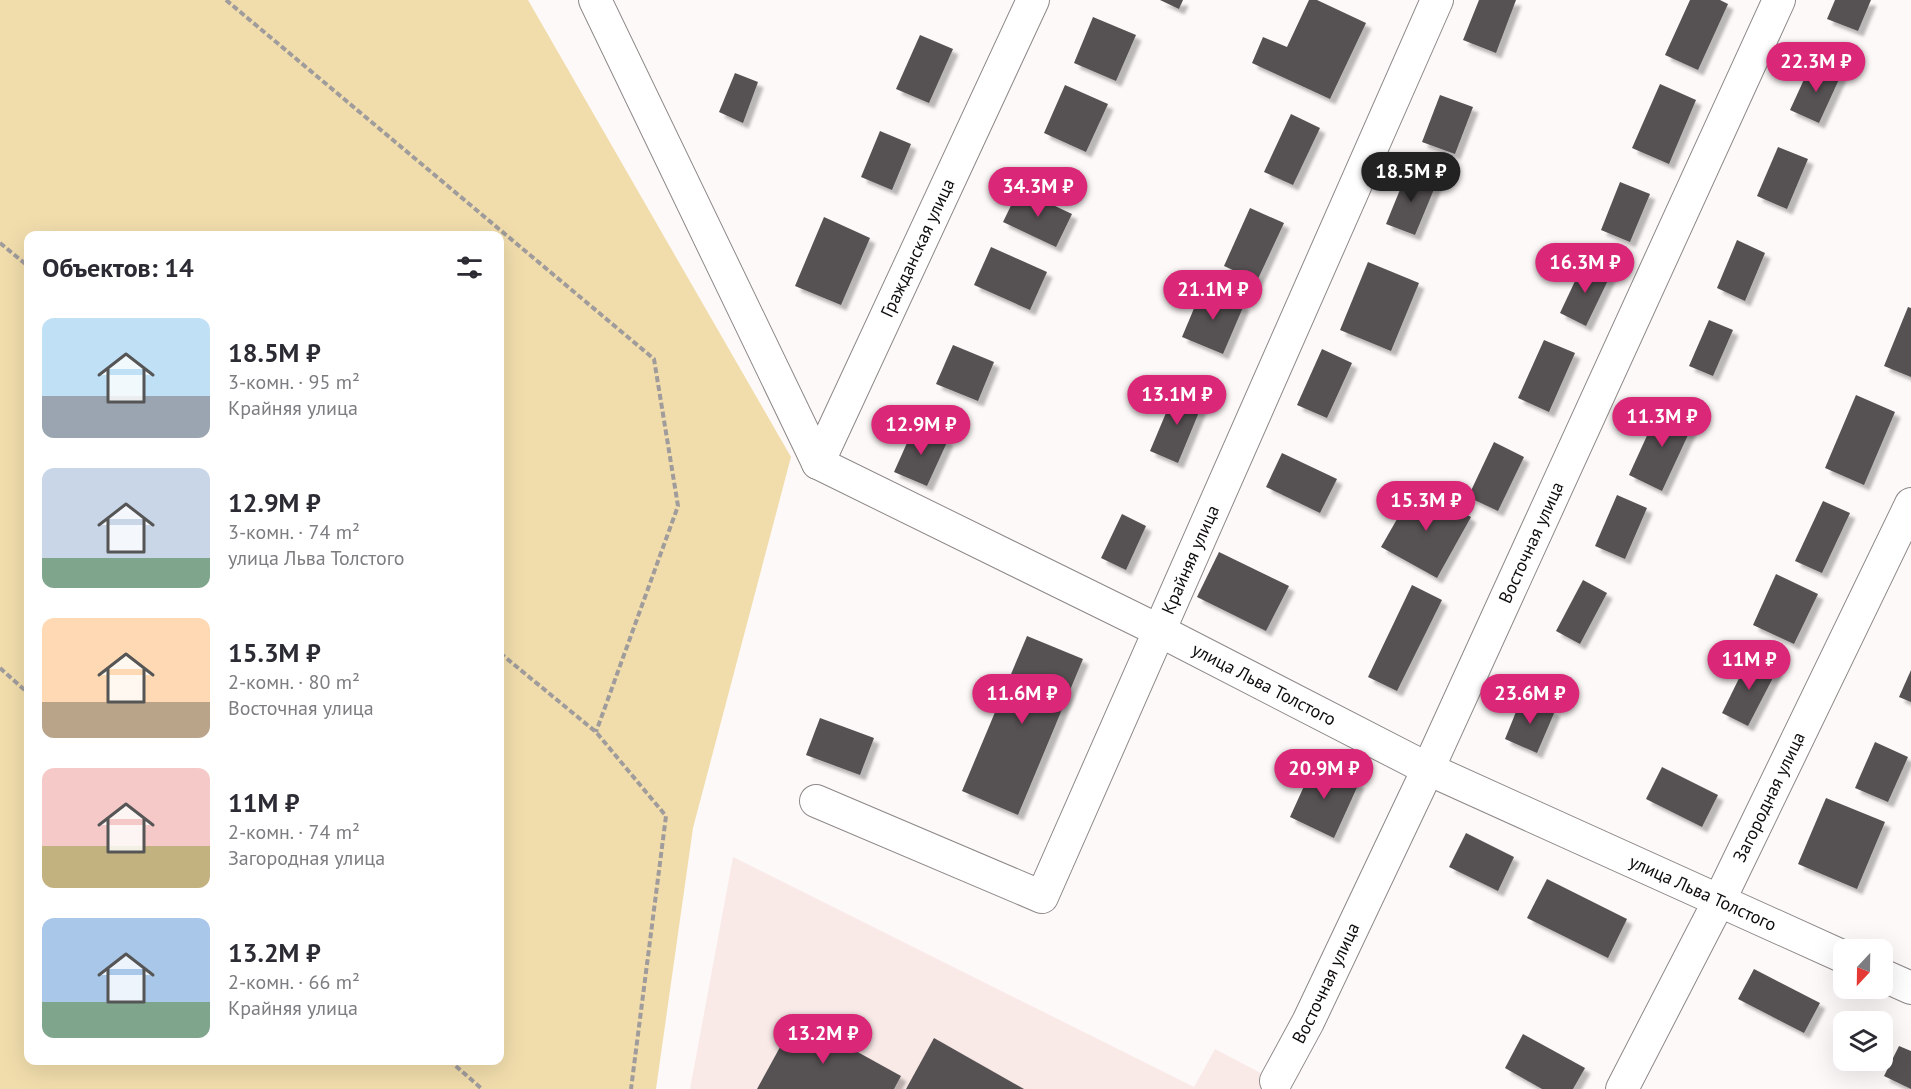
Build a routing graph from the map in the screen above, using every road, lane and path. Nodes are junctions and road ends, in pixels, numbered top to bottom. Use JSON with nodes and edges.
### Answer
{"nodes":[{"id":1,"x":226,"y":0,"type":"edge"},
{"id":2,"x":595,"y":0,"type":"edge"},
{"id":3,"x":1033,"y":0,"type":"edge"},
{"id":4,"x":1437,"y":0,"type":"edge"},
{"id":5,"x":1779,"y":0,"type":"edge"},
{"id":6,"x":501,"y":231,"type":"edge"},
{"id":7,"x":504,"y":233,"type":"edge"},
{"id":8,"x":0,"y":243,"type":"edge"},
{"id":9,"x":24,"y":263,"type":"edge"},
{"id":10,"x":818,"y":463,"type":"junction"},
{"id":11,"x":1911,"y":504,"type":"edge"},
{"id":12,"x":1160,"y":631,"type":"junction"},
{"id":13,"x":504,"y":656,"type":"edge"},
{"id":14,"x":0,"y":668,"type":"edge"},
{"id":15,"x":24,"y":689,"type":"edge"},
{"id":16,"x":596,"y":732,"type":"junction"},
{"id":17,"x":1428,"y":769,"type":"junction"},
{"id":18,"x":816,"y":801,"type":"dead end"},
{"id":19,"x":1720,"y":899,"type":"junction"},
{"id":20,"x":1833,"y":952,"type":"edge"},
{"id":21,"x":1893,"y":980,"type":"edge"},
{"id":22,"x":1911,"y":988,"type":"edge"},
{"id":23,"x":455,"y":1065,"type":"edge"},
{"id":24,"x":1276,"y":1081,"type":"dead end"},
{"id":25,"x":482,"y":1089,"type":"edge"},
{"id":26,"x":631,"y":1089,"type":"edge"},
{"id":27,"x":1622,"y":1089,"type":"edge"}],
"edges":[{"from":1,"to":6,"type":"path"},
{"from":2,"to":10,"type":"street"},
{"from":3,"to":10,"type":"street","name":"Гражданская улица"},
{"from":4,"to":12,"type":"street","name":"Крайняя улица"},
{"from":5,"to":17,"type":"street","name":"Восточная улица"},
{"from":7,"to":16,"type":"path"},
{"from":8,"to":9,"type":"path"},
{"from":10,"to":12,"type":"street","name":"улица Льва Толстого"},
{"from":11,"to":19,"type":"street","name":"Загородная улица"},
{"from":12,"to":17,"type":"street","name":"улица Льва Толстого"},
{"from":12,"to":18,"type":"street","name":"Крайняя улица"},
{"from":13,"to":16,"type":"path"},
{"from":14,"to":15,"type":"path"},
{"from":16,"to":26,"type":"path"},
{"from":17,"to":19,"type":"street","name":"улица Льва Толстого"},
{"from":17,"to":24,"type":"street","name":"Восточная улица"},
{"from":19,"to":20,"type":"street","name":"улица Льва Толстого"},
{"from":19,"to":27,"type":"street","name":"Загородная улица"},
{"from":21,"to":22,"type":"street"},
{"from":23,"to":25,"type":"path"}]}
